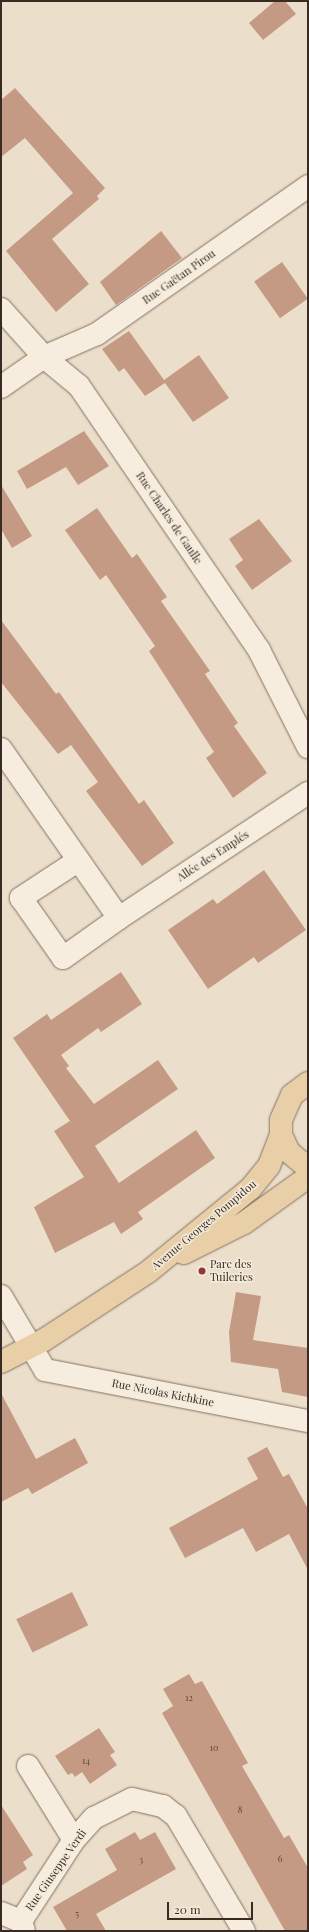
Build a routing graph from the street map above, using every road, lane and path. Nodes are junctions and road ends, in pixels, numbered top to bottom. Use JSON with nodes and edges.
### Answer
{"nodes":[{"id":1,"x":308,"y":186,"type":"edge"},
{"id":2,"x":1,"y":309,"type":"edge"},
{"id":3,"x":44,"y":357,"type":"junction"},
{"id":4,"x":1,"y":387,"type":"edge"},
{"id":5,"x":308,"y":747,"type":"edge"},
{"id":6,"x":1,"y":750,"type":"edge"},
{"id":7,"x":308,"y":793,"type":"edge"},
{"id":8,"x":76,"y":862,"type":"junction"},
{"id":9,"x":118,"y":918,"type":"junction"},
{"id":10,"x":308,"y":1083,"type":"edge"},
{"id":11,"x":281,"y":1135,"type":"junction"},
{"id":12,"x":308,"y":1168,"type":"edge"},
{"id":13,"x":308,"y":1177,"type":"edge"},
{"id":14,"x":148,"y":1272,"type":"junction"},
{"id":15,"x":1,"y":1296,"type":"edge"},
{"id":16,"x":29,"y":1349,"type":"junction"},
{"id":17,"x":1,"y":1362,"type":"edge"},
{"id":18,"x":308,"y":1421,"type":"edge"},
{"id":19,"x":28,"y":1766,"type":"dead end"},
{"id":20,"x":74,"y":1840,"type":"junction"},
{"id":21,"x":15,"y":1921,"type":"edge"},
{"id":22,"x":244,"y":1931,"type":"edge"}],
"edges":[{"from":1,"to":3,"type":"street","name":"Rue Gaëtan Pirou"},
{"from":2,"to":3,"type":"street","name":"Rue Charles de Gaulle"},
{"from":3,"to":4,"type":"street","name":"Rue Gaëtan Pirou"},
{"from":3,"to":5,"type":"street","name":"Rue Charles de Gaulle"},
{"from":6,"to":8,"type":"street"},
{"from":7,"to":9,"type":"street","name":"Allée des Emplés"},
{"from":8,"to":9,"type":"street"},
{"from":8,"to":9,"type":"street","name":"Allée des Emplés"},
{"from":10,"to":11,"type":"main road","name":"Avenue Georges Pompidou"},
{"from":11,"to":12,"type":"main road"},
{"from":11,"to":14,"type":"main road","name":"Avenue Georges Pompidou"},
{"from":13,"to":14,"type":"main road","name":"Avenue Georges Pompidou"},
{"from":14,"to":16,"type":"main road","name":"Avenue Georges Pompidou"},
{"from":15,"to":16,"type":"street"},
{"from":16,"to":17,"type":"main road","name":"Avenue Georges Pompidou"},
{"from":16,"to":18,"type":"street","name":"Rue Nicolas Kichkine"},
{"from":19,"to":20,"type":"street"},
{"from":20,"to":21,"type":"street","name":"Rue Giuseppe Verdi"},
{"from":20,"to":22,"type":"street","name":"Rue Giuseppe Verdi"}]}
